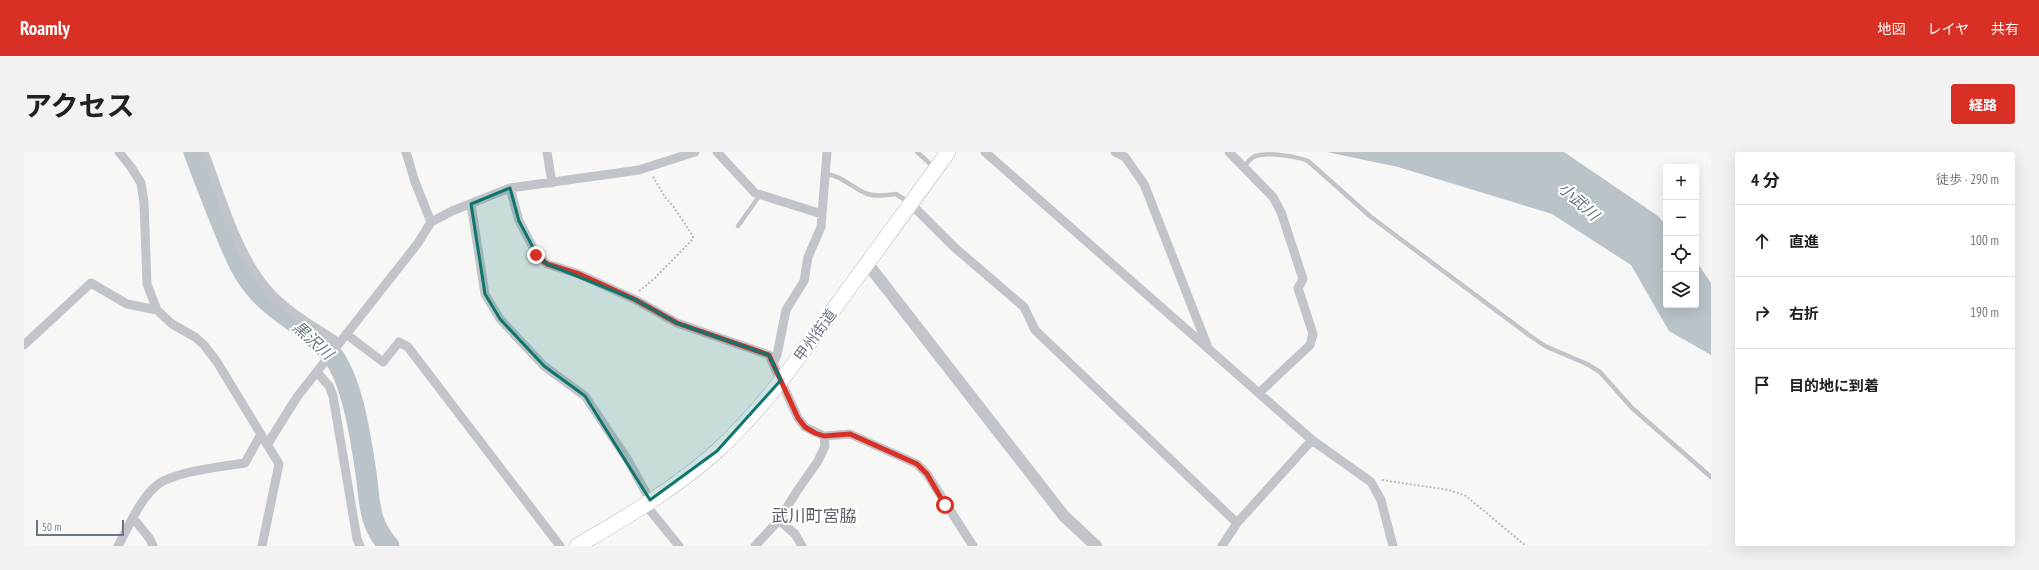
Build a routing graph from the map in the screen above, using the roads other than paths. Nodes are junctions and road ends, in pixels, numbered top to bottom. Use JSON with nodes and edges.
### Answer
{"nodes":[{"id":1,"x":118,"y":152,"type":"edge"},
{"id":2,"x":204,"y":152,"type":"edge"},
{"id":3,"x":406,"y":152,"type":"edge"},
{"id":4,"x":547,"y":152,"type":"edge"},
{"id":5,"x":696,"y":152,"type":"edge"},
{"id":6,"x":716,"y":152,"type":"edge"},
{"id":7,"x":827,"y":152,"type":"edge"},
{"id":8,"x":917,"y":152,"type":"edge"},
{"id":9,"x":948,"y":152,"type":"edge"},
{"id":10,"x":985,"y":152,"type":"edge"},
{"id":11,"x":1115,"y":152,"type":"edge"},
{"id":12,"x":1229,"y":152,"type":"edge"},
{"id":13,"x":1243,"y":167,"type":"junction"},
{"id":14,"x":936,"y":169,"type":"junction"},
{"id":15,"x":826,"y":174,"type":"junction"},
{"id":16,"x":552,"y":183,"type":"junction"},
{"id":17,"x":510,"y":188,"type":"junction"},
{"id":18,"x":760,"y":195,"type":"junction"},
{"id":19,"x":471,"y":204,"type":"junction"},
{"id":20,"x":911,"y":204,"type":"junction"},
{"id":21,"x":822,"y":214,"type":"junction"},
{"id":22,"x":431,"y":222,"type":"junction"},
{"id":23,"x":738,"y":226,"type":"dead end"},
{"id":24,"x":867,"y":263,"type":"junction"},
{"id":25,"x":157,"y":310,"type":"junction"},
{"id":26,"x":346,"y":334,"type":"junction"},
{"id":27,"x":24,"y":345,"type":"edge"},
{"id":28,"x":336,"y":347,"type":"junction"},
{"id":29,"x":1207,"y":347,"type":"junction"},
{"id":30,"x":773,"y":364,"type":"junction"},
{"id":31,"x":318,"y":370,"type":"junction"},
{"id":32,"x":781,"y":380,"type":"junction"},
{"id":33,"x":1259,"y":393,"type":"junction"},
{"id":34,"x":261,"y":434,"type":"junction"},
{"id":35,"x":824,"y":436,"type":"junction"},
{"id":36,"x":1312,"y":440,"type":"junction"},
{"id":37,"x":267,"y":445,"type":"junction"},
{"id":38,"x":1711,"y":477,"type":"edge"},
{"id":39,"x":648,"y":502,"type":"junction"},
{"id":40,"x":134,"y":519,"type":"junction"},
{"id":41,"x":779,"y":520,"type":"junction"},
{"id":42,"x":1237,"y":523,"type":"junction"},
{"id":43,"x":118,"y":546,"type":"edge"},
{"id":44,"x":153,"y":546,"type":"edge"},
{"id":45,"x":262,"y":546,"type":"edge"},
{"id":46,"x":360,"y":546,"type":"edge"},
{"id":47,"x":560,"y":546,"type":"edge"},
{"id":48,"x":577,"y":546,"type":"edge"},
{"id":49,"x":679,"y":546,"type":"edge"},
{"id":50,"x":755,"y":546,"type":"edge"},
{"id":51,"x":802,"y":546,"type":"edge"},
{"id":52,"x":973,"y":546,"type":"edge"},
{"id":53,"x":1096,"y":546,"type":"edge"},
{"id":54,"x":1222,"y":546,"type":"edge"},
{"id":55,"x":1393,"y":546,"type":"edge"}],
"edges":[{"from":1,"to":25,"type":"street"},
{"from":2,"to":28,"type":"street"},
{"from":3,"to":22,"type":"street"},
{"from":4,"to":16,"type":"street"},
{"from":5,"to":16,"type":"street"},
{"from":6,"to":18,"type":"street"},
{"from":7,"to":15,"type":"street"},
{"from":8,"to":14,"type":"lane"},
{"from":9,"to":14,"type":"highway","name":"甲州街道"},
{"from":10,"to":29,"type":"street"},
{"from":11,"to":29,"type":"street"},
{"from":12,"to":13,"type":"street"},
{"from":13,"to":33,"type":"street"},
{"from":13,"to":38,"type":"lane"},
{"from":14,"to":20,"type":"highway","name":"甲州街道"},
{"from":15,"to":20,"type":"lane"},
{"from":15,"to":21,"type":"street"},
{"from":16,"to":17,"type":"street"},
{"from":17,"to":19,"type":"street"},
{"from":17,"to":30,"type":"street"},
{"from":18,"to":21,"type":"street"},
{"from":18,"to":23,"type":"lane"},
{"from":19,"to":22,"type":"street"},
{"from":19,"to":39,"type":"street"},
{"from":20,"to":24,"type":"highway","name":"甲州街道"},
{"from":20,"to":42,"type":"street"},
{"from":21,"to":30,"type":"street"},
{"from":22,"to":26,"type":"street"},
{"from":24,"to":32,"type":"highway","name":"甲州街道"},
{"from":24,"to":53,"type":"street"},
{"from":25,"to":27,"type":"street"},
{"from":25,"to":34,"type":"street"},
{"from":26,"to":28,"type":"street"},
{"from":26,"to":47,"type":"street"},
{"from":28,"to":31,"type":"street"},
{"from":29,"to":33,"type":"street"},
{"from":30,"to":32,"type":"street"},
{"from":31,"to":37,"type":"street"},
{"from":31,"to":46,"type":"street"},
{"from":32,"to":35,"type":"street"},
{"from":32,"to":39,"type":"highway","name":"甲州街道"},
{"from":33,"to":36,"type":"street"},
{"from":34,"to":37,"type":"street"},
{"from":34,"to":40,"type":"street"},
{"from":35,"to":41,"type":"street"},
{"from":35,"to":52,"type":"street"},
{"from":36,"to":42,"type":"street"},
{"from":36,"to":55,"type":"street"},
{"from":37,"to":45,"type":"street"},
{"from":39,"to":48,"type":"highway","name":"甲州街道"},
{"from":39,"to":49,"type":"street"},
{"from":40,"to":43,"type":"street"},
{"from":40,"to":44,"type":"street"},
{"from":41,"to":50,"type":"street"},
{"from":41,"to":51,"type":"street"},
{"from":42,"to":54,"type":"street"}]}
